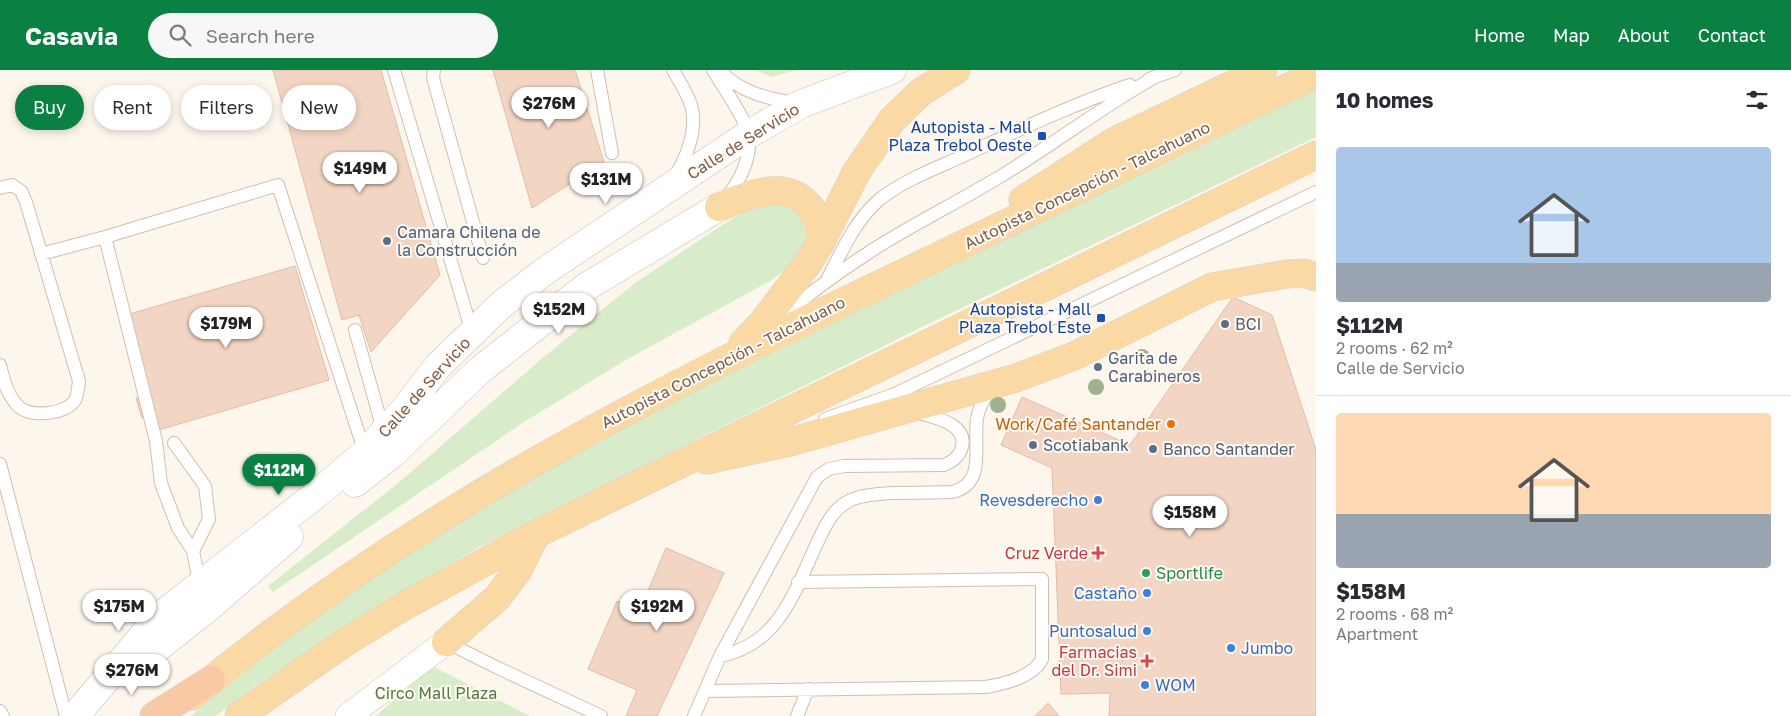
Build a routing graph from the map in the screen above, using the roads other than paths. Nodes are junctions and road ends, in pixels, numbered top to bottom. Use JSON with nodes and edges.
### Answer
{"nodes":[{"id":1,"x":394,"y":70,"type":"edge"},
{"id":2,"x":434,"y":70,"type":"edge"},
{"id":3,"x":597,"y":70,"type":"edge"},
{"id":4,"x":673,"y":70,"type":"edge"},
{"id":5,"x":713,"y":70,"type":"edge"},
{"id":6,"x":720,"y":70,"type":"edge"},
{"id":7,"x":892,"y":70,"type":"edge"},
{"id":8,"x":956,"y":70,"type":"edge"},
{"id":9,"x":1175,"y":70,"type":"edge"},
{"id":10,"x":1263,"y":70,"type":"edge"},
{"id":11,"x":1316,"y":74,"type":"edge"},
{"id":12,"x":1155,"y":77,"type":"junction"},
{"id":13,"x":800,"y":104,"type":"junction"},
{"id":14,"x":749,"y":134,"type":"junction"},
{"id":15,"x":612,"y":153,"type":"dead end"},
{"id":16,"x":1316,"y":155,"type":"edge"},
{"id":17,"x":0,"y":188,"type":"edge"},
{"id":18,"x":1316,"y":192,"type":"edge"},
{"id":19,"x":657,"y":196,"type":"junction"},
{"id":20,"x":719,"y":207,"type":"junction"},
{"id":21,"x":104,"y":237,"type":"junction"},
{"id":22,"x":973,"y":240,"type":"junction"},
{"id":23,"x":821,"y":242,"type":"junction"},
{"id":24,"x":41,"y":254,"type":"junction"},
{"id":25,"x":483,"y":258,"type":"dead end"},
{"id":26,"x":1316,"y":277,"type":"edge"},
{"id":27,"x":826,"y":280,"type":"junction"},
{"id":28,"x":355,"y":330,"type":"dead end"},
{"id":29,"x":472,"y":332,"type":"junction"},
{"id":30,"x":733,"y":354,"type":"junction"},
{"id":31,"x":0,"y":365,"type":"edge"},
{"id":32,"x":995,"y":384,"type":"junction"},
{"id":33,"x":906,"y":410,"type":"junction"},
{"id":34,"x":174,"y":443,"type":"dead end"},
{"id":35,"x":388,"y":443,"type":"junction"},
{"id":36,"x":365,"y":453,"type":"junction"},
{"id":37,"x":0,"y":464,"type":"edge"},
{"id":38,"x":677,"y":464,"type":"junction"},
{"id":39,"x":536,"y":534,"type":"junction"},
{"id":40,"x":193,"y":552,"type":"junction"},
{"id":41,"x":798,"y":582,"type":"junction"},
{"id":42,"x":204,"y":596,"type":"junction"},
{"id":43,"x":446,"y":642,"type":"junction"},
{"id":44,"x":720,"y":656,"type":"junction"},
{"id":45,"x":211,"y":680,"type":"junction"},
{"id":46,"x":808,"y":689,"type":"junction"},
{"id":47,"x":705,"y":691,"type":"junction"},
{"id":48,"x":0,"y":710,"type":"edge"},
{"id":49,"x":3,"y":716,"type":"edge"},
{"id":50,"x":66,"y":716,"type":"edge"},
{"id":51,"x":76,"y":716,"type":"edge"},
{"id":52,"x":154,"y":716,"type":"edge"},
{"id":53,"x":168,"y":716,"type":"edge"},
{"id":54,"x":239,"y":716,"type":"edge"},
{"id":55,"x":348,"y":716,"type":"edge"},
{"id":56,"x":601,"y":716,"type":"edge"},
{"id":57,"x":694,"y":716,"type":"edge"},
{"id":58,"x":797,"y":716,"type":"edge"}],
"edges":[{"from":1,"to":29,"type":"lane"},
{"from":2,"to":25,"type":"lane"},
{"from":3,"to":15,"type":"lane"},
{"from":4,"to":19,"type":"lane"},
{"from":5,"to":14,"type":"lane"},
{"from":6,"to":13,"type":"lane"},
{"from":7,"to":13,"type":"street","name":"Calle de Servicio"},
{"from":8,"to":23,"type":"main road"},
{"from":9,"to":12,"type":"lane"},
{"from":10,"to":22,"type":"main road"},
{"from":11,"to":22,"type":"main road","name":"Autopista Concepción - Talcahuano"},
{"from":12,"to":27,"type":"lane"},
{"from":12,"to":27,"type":"lane"},
{"from":13,"to":14,"type":"street","name":"Calle de Servicio"},
{"from":14,"to":19,"type":"street","name":"Calle de Servicio"},
{"from":14,"to":20,"type":"lane"},
{"from":16,"to":38,"type":"main road"},
{"from":17,"to":24,"type":"lane"},
{"from":18,"to":38,"type":"lane"},
{"from":19,"to":29,"type":"street","name":"Calle de Servicio"},
{"from":20,"to":23,"type":"main road"},
{"from":20,"to":35,"type":"street","name":"Calle de Servicio"},
{"from":21,"to":24,"type":"lane"},
{"from":21,"to":36,"type":"lane"},
{"from":21,"to":40,"type":"lane"},
{"from":22,"to":30,"type":"main road","name":"Autopista Concepción - Talcahuano"},
{"from":23,"to":30,"type":"main road"},
{"from":24,"to":31,"type":"lane"},
{"from":26,"to":32,"type":"main road"},
{"from":27,"to":30,"type":"lane"},
{"from":28,"to":35,"type":"lane"},
{"from":29,"to":35,"type":"street","name":"Calle de Servicio"},
{"from":30,"to":45,"type":"main road","name":"Autopista Concepción - Talcahuano"},
{"from":32,"to":33,"type":"main road"},
{"from":32,"to":41,"type":"lane"},
{"from":33,"to":38,"type":"main road"},
{"from":33,"to":44,"type":"lane"},
{"from":34,"to":40,"type":"lane"},
{"from":35,"to":36,"type":"street","name":"Calle de Servicio"},
{"from":35,"to":42,"type":"street","name":"Calle de Servicio"},
{"from":36,"to":42,"type":"street","name":"Calle de Servicio"},
{"from":37,"to":50,"type":"lane"},
{"from":38,"to":39,"type":"main road"},
{"from":39,"to":43,"type":"main road"},
{"from":39,"to":54,"type":"main road"},
{"from":40,"to":42,"type":"lane"},
{"from":41,"to":44,"type":"lane"},
{"from":41,"to":46,"type":"lane"},
{"from":42,"to":51,"type":"street","name":"Calle de Servicio"},
{"from":43,"to":55,"type":"street"},
{"from":43,"to":56,"type":"lane"},
{"from":44,"to":47,"type":"lane"},
{"from":45,"to":52,"type":"highway"},
{"from":45,"to":53,"type":"main road","name":"Autopista Concepción - Talcahuano"},
{"from":46,"to":47,"type":"lane"},
{"from":46,"to":58,"type":"lane"},
{"from":47,"to":57,"type":"lane"},
{"from":48,"to":49,"type":"lane"}]}
